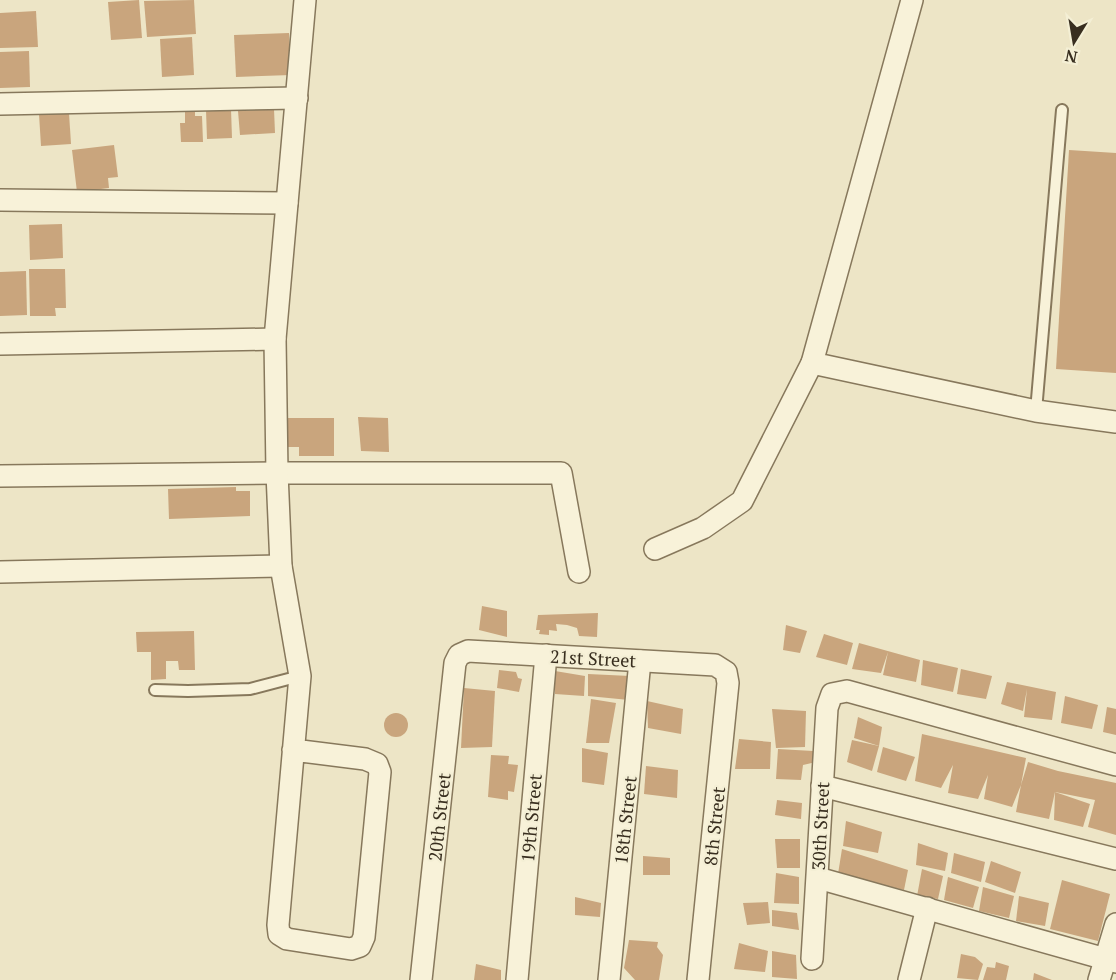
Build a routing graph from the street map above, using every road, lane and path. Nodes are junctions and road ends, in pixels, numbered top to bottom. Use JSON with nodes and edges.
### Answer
{"nodes":[{"id":1,"x":305,"y":0,"type":"edge"},
{"id":2,"x":912,"y":0,"type":"edge"},
{"id":3,"x":297,"y":98,"type":"junction"},
{"id":4,"x":0,"y":104,"type":"edge"},
{"id":5,"x":1062,"y":110,"type":"dead end"},
{"id":6,"x":0,"y":200,"type":"edge"},
{"id":7,"x":287,"y":203,"type":"junction"},
{"id":8,"x":275,"y":339,"type":"junction"},
{"id":9,"x":0,"y":344,"type":"edge"},
{"id":10,"x":812,"y":363,"type":"junction"},
{"id":11,"x":1036,"y":411,"type":"junction"},
{"id":12,"x":1116,"y":422,"type":"edge"},
{"id":13,"x":277,"y":473,"type":"junction"},
{"id":14,"x":0,"y":476,"type":"edge"},
{"id":15,"x":655,"y":549,"type":"dead end"},
{"id":16,"x":281,"y":566,"type":"junction"},
{"id":17,"x":0,"y":572,"type":"edge"},
{"id":18,"x":579,"y":572,"type":"dead end"},
{"id":19,"x":459,"y":655,"type":"joint"},
{"id":20,"x":546,"y":655,"type":"junction"},
{"id":21,"x":640,"y":661,"type":"junction"},
{"id":22,"x":726,"y":672,"type":"joint"},
{"id":23,"x":300,"y":676,"type":"junction"},
{"id":24,"x":155,"y":690,"type":"dead end"},
{"id":25,"x":293,"y":750,"type":"junction"},
{"id":26,"x":1116,"y":765,"type":"edge"},
{"id":27,"x":822,"y":786,"type":"junction"},
{"id":28,"x":1116,"y":859,"type":"edge"},
{"id":29,"x":818,"y":878,"type":"junction"},
{"id":30,"x":927,"y":908,"type":"junction"},
{"id":31,"x":1116,"y":924,"type":"edge"},
{"id":32,"x":812,"y":959,"type":"dead end"},
{"id":33,"x":1111,"y":960,"type":"edge"},
{"id":34,"x":421,"y":980,"type":"edge"},
{"id":35,"x":517,"y":980,"type":"edge"},
{"id":36,"x":609,"y":980,"type":"edge"},
{"id":37,"x":698,"y":980,"type":"edge"},
{"id":38,"x":909,"y":980,"type":"edge"},
{"id":39,"x":1099,"y":980,"type":"edge"}],
"edges":[{"from":1,"to":3,"type":"street"},
{"from":2,"to":10,"type":"street"},
{"from":3,"to":4,"type":"street"},
{"from":3,"to":7,"type":"street"},
{"from":5,"to":11,"type":"lane"},
{"from":6,"to":7,"type":"street"},
{"from":7,"to":8,"type":"street"},
{"from":8,"to":9,"type":"street"},
{"from":8,"to":13,"type":"street"},
{"from":10,"to":11,"type":"street"},
{"from":10,"to":15,"type":"street"},
{"from":11,"to":12,"type":"street"},
{"from":13,"to":14,"type":"street"},
{"from":13,"to":16,"type":"street"},
{"from":13,"to":18,"type":"street"},
{"from":16,"to":17,"type":"street"},
{"from":16,"to":23,"type":"street"},
{"from":19,"to":20,"type":"street","name":"21st Street"},
{"from":19,"to":34,"type":"street","name":"20th Street"},
{"from":20,"to":21,"type":"street","name":"21st Street"},
{"from":20,"to":35,"type":"street","name":"19th Street"},
{"from":21,"to":22,"type":"street","name":"21st Street"},
{"from":21,"to":36,"type":"street","name":"18th Street"},
{"from":22,"to":37,"type":"street","name":"8th Street"},
{"from":23,"to":24,"type":"lane"},
{"from":23,"to":25,"type":"street"},
{"from":25,"to":25,"type":"street"},
{"from":26,"to":27,"type":"street","name":"30th Street"},
{"from":27,"to":28,"type":"street"},
{"from":27,"to":29,"type":"street","name":"30th Street"},
{"from":29,"to":30,"type":"street"},
{"from":29,"to":32,"type":"street","name":"30th Street"},
{"from":30,"to":33,"type":"street"},
{"from":30,"to":38,"type":"street"},
{"from":31,"to":33,"type":"street"},
{"from":33,"to":39,"type":"street"}]}
